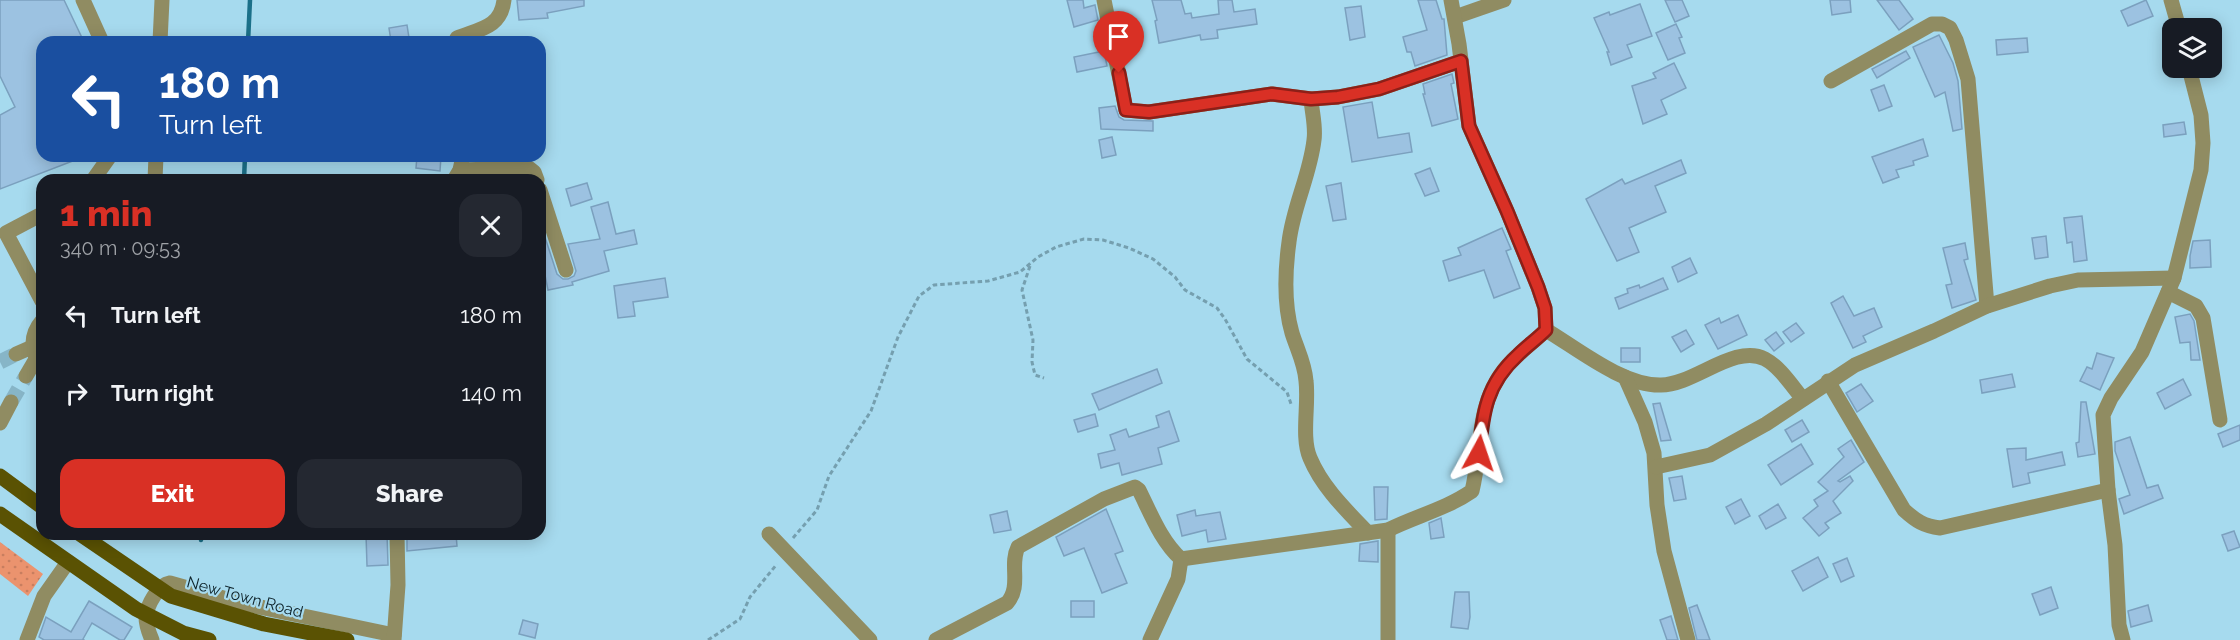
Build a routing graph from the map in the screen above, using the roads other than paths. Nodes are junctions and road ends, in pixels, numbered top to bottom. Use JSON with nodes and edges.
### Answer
{"nodes":[{"id":1,"x":83,"y":0,"type":"edge"},
{"id":2,"x":162,"y":0,"type":"edge"},
{"id":3,"x":504,"y":0,"type":"edge"},
{"id":4,"x":1104,"y":0,"type":"edge"},
{"id":5,"x":1451,"y":0,"type":"edge"},
{"id":6,"x":1504,"y":0,"type":"edge"},
{"id":7,"x":2171,"y":0,"type":"edge"},
{"id":8,"x":1455,"y":17,"type":"junction"},
{"id":9,"x":2176,"y":18,"type":"edge"},
{"id":10,"x":99,"y":36,"type":"edge"},
{"id":11,"x":160,"y":36,"type":"edge"},
{"id":12,"x":462,"y":36,"type":"edge"},
{"id":13,"x":1461,"y":61,"type":"junction"},
{"id":14,"x":2191,"y":78,"type":"edge"},
{"id":15,"x":1831,"y":81,"type":"dead end"},
{"id":16,"x":1311,"y":99,"type":"junction"},
{"id":17,"x":459,"y":169,"type":"edge"},
{"id":18,"x":535,"y":174,"type":"edge"},
{"id":19,"x":546,"y":208,"type":"edge"},
{"id":20,"x":36,"y":217,"type":"edge"},
{"id":21,"x":3,"y":234,"type":"edge"},
{"id":22,"x":566,"y":270,"type":"dead end"},
{"id":23,"x":2171,"y":285,"type":"junction"},
{"id":24,"x":36,"y":291,"type":"edge"},
{"id":25,"x":1987,"y":306,"type":"junction"},
{"id":26,"x":1546,"y":330,"type":"junction"},
{"id":27,"x":36,"y":331,"type":"edge"},
{"id":28,"x":36,"y":349,"type":"edge"},
{"id":29,"x":16,"y":354,"type":"tunnel mouth"},
{"id":30,"x":36,"y":357,"type":"edge"},
{"id":31,"x":36,"y":359,"type":"edge"},
{"id":32,"x":26,"y":376,"type":"tunnel mouth"},
{"id":33,"x":1624,"y":377,"type":"junction"},
{"id":34,"x":1828,"y":381,"type":"junction"},
{"id":35,"x":1803,"y":399,"type":"junction"},
{"id":36,"x":11,"y":402,"type":"tunnel mouth"},
{"id":37,"x":2220,"y":420,"type":"dead end"},
{"id":38,"x":0,"y":423,"type":"edge"},
{"id":39,"x":1656,"y":467,"type":"junction"},
{"id":40,"x":0,"y":476,"type":"edge"},
{"id":41,"x":2108,"y":490,"type":"junction"},
{"id":42,"x":36,"y":503,"type":"edge"},
{"id":43,"x":0,"y":514,"type":"edge"},
{"id":44,"x":1388,"y":530,"type":"junction"},
{"id":45,"x":1368,"y":533,"type":"junction"},
{"id":46,"x":769,"y":534,"type":"dead end"},
{"id":47,"x":36,"y":539,"type":"edge"},
{"id":48,"x":37,"y":540,"type":"edge"},
{"id":49,"x":89,"y":540,"type":"edge"},
{"id":50,"x":397,"y":540,"type":"edge"},
{"id":51,"x":1180,"y":559,"type":"junction"},
{"id":52,"x":68,"y":562,"type":"junction"},
{"id":53,"x":159,"y":588,"type":"junction"},
{"id":54,"x":146,"y":614,"type":"junction"},
{"id":55,"x":394,"y":637,"type":"edge"},
{"id":56,"x":27,"y":640,"type":"edge"},
{"id":57,"x":152,"y":640,"type":"edge"},
{"id":58,"x":209,"y":640,"type":"edge"},
{"id":59,"x":347,"y":640,"type":"edge"},
{"id":60,"x":870,"y":640,"type":"edge"},
{"id":61,"x":936,"y":640,"type":"edge"},
{"id":62,"x":1149,"y":640,"type":"edge"},
{"id":63,"x":1388,"y":640,"type":"edge"},
{"id":64,"x":1688,"y":640,"type":"edge"},
{"id":65,"x":2122,"y":640,"type":"edge"}],
"edges":[{"from":1,"to":10,"type":"street"},
{"from":2,"to":11,"type":"street"},
{"from":3,"to":12,"type":"street"},
{"from":4,"to":16,"type":"street"},
{"from":5,"to":8,"type":"street"},
{"from":6,"to":8,"type":"street"},
{"from":7,"to":9,"type":"street"},
{"from":8,"to":13,"type":"street"},
{"from":13,"to":16,"type":"street"},
{"from":13,"to":26,"type":"street"},
{"from":14,"to":23,"type":"street"},
{"from":15,"to":25,"type":"street"},
{"from":16,"to":45,"type":"street"},
{"from":17,"to":18,"type":"street"},
{"from":19,"to":22,"type":"street"},
{"from":20,"to":21,"type":"street"},
{"from":21,"to":24,"type":"street"},
{"from":23,"to":25,"type":"street"},
{"from":23,"to":37,"type":"street"},
{"from":23,"to":41,"type":"street"},
{"from":25,"to":34,"type":"street"},
{"from":26,"to":33,"type":"street"},
{"from":26,"to":44,"type":"street"},
{"from":27,"to":28,"type":"street"},
{"from":29,"to":30,"type":"street"},
{"from":31,"to":32,"type":"street"},
{"from":33,"to":35,"type":"street"},
{"from":33,"to":39,"type":"street"},
{"from":34,"to":35,"type":"street"},
{"from":34,"to":41,"type":"street"},
{"from":35,"to":39,"type":"street"},
{"from":36,"to":38,"type":"street"},
{"from":39,"to":64,"type":"street"},
{"from":40,"to":42,"type":"main road"},
{"from":41,"to":65,"type":"street"},
{"from":43,"to":47,"type":"main road"},
{"from":44,"to":45,"type":"street"},
{"from":44,"to":63,"type":"street"},
{"from":45,"to":51,"type":"street"},
{"from":46,"to":60,"type":"street"},
{"from":48,"to":52,"type":"main road"},
{"from":49,"to":53,"type":"main road","name":"New Town Road"},
{"from":50,"to":55,"type":"street"},
{"from":51,"to":61,"type":"street"},
{"from":51,"to":62,"type":"street"},
{"from":52,"to":54,"type":"main road"},
{"from":52,"to":56,"type":"street"},
{"from":53,"to":54,"type":"street"},
{"from":53,"to":55,"type":"street"},
{"from":53,"to":59,"type":"main road","name":"New Town Road"},
{"from":54,"to":57,"type":"street"},
{"from":54,"to":58,"type":"main road"}]}
